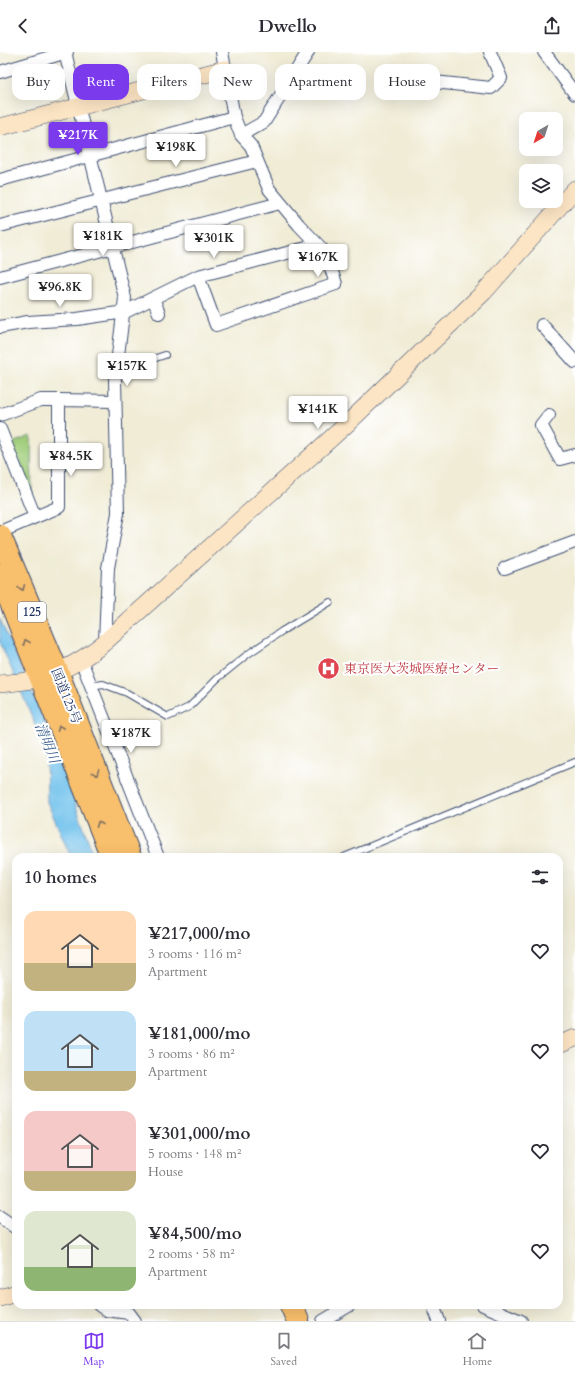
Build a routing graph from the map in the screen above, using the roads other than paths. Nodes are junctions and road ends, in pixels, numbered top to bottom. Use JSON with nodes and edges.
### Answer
{"nodes":[{"id":1,"x":66,"y":52,"type":"edge"},
{"id":2,"x":222,"y":52,"type":"edge"},
{"id":3,"x":308,"y":52,"type":"edge"},
{"id":4,"x":490,"y":52,"type":"edge"},
{"id":5,"x":544,"y":52,"type":"edge"},
{"id":6,"x":224,"y":64,"type":"edge"},
{"id":7,"x":0,"y":72,"type":"edge"},
{"id":8,"x":209,"y":73,"type":"edge"},
{"id":9,"x":440,"y":83,"type":"edge"},
{"id":10,"x":575,"y":94,"type":"edge"},
{"id":11,"x":231,"y":100,"type":"edge"},
{"id":12,"x":78,"y":107,"type":"junction"},
{"id":13,"x":234,"y":117,"type":"junction"},
{"id":14,"x":0,"y":127,"type":"edge"},
{"id":15,"x":241,"y":136,"type":"junction"},
{"id":16,"x":90,"y":157,"type":"junction"},
{"id":17,"x":256,"y":161,"type":"junction"},
{"id":18,"x":0,"y":180,"type":"edge"},
{"id":19,"x":575,"y":190,"type":"edge"},
{"id":20,"x":101,"y":200,"type":"junction"},
{"id":21,"x":280,"y":203,"type":"junction"},
{"id":22,"x":0,"y":226,"type":"edge"},
{"id":23,"x":318,"y":245,"type":"junction"},
{"id":24,"x":113,"y":247,"type":"junction"},
{"id":25,"x":198,"y":276,"type":"junction"},
{"id":26,"x":0,"y":277,"type":"edge"},
{"id":27,"x":153,"y":298,"type":"junction"},
{"id":28,"x":124,"y":312,"type":"junction"},
{"id":29,"x":159,"y":313,"type":"dead end"},
{"id":30,"x":542,"y":325,"type":"dead end"},
{"id":31,"x":0,"y":327,"type":"edge"},
{"id":32,"x":165,"y":355,"type":"dead end"},
{"id":33,"x":575,"y":362,"type":"edge"},
{"id":34,"x":116,"y":371,"type":"junction"},
{"id":35,"x":59,"y":400,"type":"junction"},
{"id":36,"x":114,"y":401,"type":"junction"},
{"id":37,"x":549,"y":415,"type":"dead end"},
{"id":38,"x":0,"y":416,"type":"edge"},
{"id":39,"x":0,"y":429,"type":"edge"},
{"id":40,"x":575,"y":455,"type":"edge"},
{"id":41,"x":35,"y":517,"type":"junction"},
{"id":42,"x":0,"y":532,"type":"edge"},
{"id":43,"x":0,"y":536,"type":"edge"},
{"id":44,"x":575,"y":542,"type":"edge"},
{"id":45,"x":505,"y":568,"type":"dead end"},
{"id":46,"x":0,"y":575,"type":"edge"},
{"id":47,"x":330,"y":602,"type":"dead end"},
{"id":48,"x":105,"y":642,"type":"junction"},
{"id":49,"x":81,"y":660,"type":"junction"},
{"id":50,"x":48,"y":675,"type":"junction"},
{"id":51,"x":0,"y":684,"type":"edge"},
{"id":52,"x":91,"y":686,"type":"junction"},
{"id":53,"x":575,"y":762,"type":"edge"},
{"id":54,"x":111,"y":853,"type":"edge"},
{"id":55,"x":128,"y":853,"type":"edge"},
{"id":56,"x":156,"y":853,"type":"edge"},
{"id":57,"x":354,"y":853,"type":"edge"},
{"id":58,"x":575,"y":1038,"type":"edge"},
{"id":59,"x":563,"y":1043,"type":"edge"},
{"id":60,"x":0,"y":1217,"type":"edge"},
{"id":61,"x":12,"y":1225,"type":"edge"},
{"id":62,"x":12,"y":1294,"type":"edge"},
{"id":63,"x":0,"y":1298,"type":"edge"},
{"id":64,"x":105,"y":1309,"type":"edge"},
{"id":65,"x":293,"y":1309,"type":"edge"},
{"id":66,"x":306,"y":1309,"type":"edge"},
{"id":67,"x":343,"y":1309,"type":"edge"},
{"id":68,"x":434,"y":1309,"type":"edge"},
{"id":69,"x":492,"y":1309,"type":"edge"},
{"id":70,"x":135,"y":1321,"type":"edge"},
{"id":71,"x":298,"y":1321,"type":"edge"},
{"id":72,"x":311,"y":1321,"type":"edge"},
{"id":73,"x":323,"y":1321,"type":"edge"},
{"id":74,"x":439,"y":1321,"type":"edge"},
{"id":75,"x":521,"y":1321,"type":"edge"}],
"edges":[{"from":1,"to":7,"type":"street"},
{"from":1,"to":12,"type":"street"},
{"from":2,"to":6,"type":"street"},
{"from":3,"to":15,"type":"street"},
{"from":4,"to":9,"type":"street"},
{"from":5,"to":10,"type":"street"},
{"from":8,"to":12,"type":"street"},
{"from":11,"to":13,"type":"street"},
{"from":12,"to":14,"type":"street"},
{"from":12,"to":16,"type":"street"},
{"from":13,"to":15,"type":"street"},
{"from":13,"to":16,"type":"street"},
{"from":15,"to":17,"type":"street"},
{"from":16,"to":18,"type":"street"},
{"from":16,"to":20,"type":"street"},
{"from":17,"to":20,"type":"street"},
{"from":17,"to":21,"type":"street"},
{"from":19,"to":48,"type":"street"},
{"from":20,"to":22,"type":"street"},
{"from":20,"to":24,"type":"street"},
{"from":21,"to":23,"type":"street"},
{"from":21,"to":24,"type":"street"},
{"from":23,"to":25,"type":"street"},
{"from":23,"to":25,"type":"street"},
{"from":24,"to":26,"type":"street"},
{"from":24,"to":28,"type":"street"},
{"from":25,"to":27,"type":"street"},
{"from":27,"to":28,"type":"street"},
{"from":27,"to":29,"type":"street"},
{"from":28,"to":31,"type":"street"},
{"from":28,"to":34,"type":"street"},
{"from":30,"to":33,"type":"street"},
{"from":32,"to":34,"type":"lane"},
{"from":34,"to":36,"type":"street"},
{"from":35,"to":36,"type":"street"},
{"from":35,"to":38,"type":"street"},
{"from":35,"to":41,"type":"street"},
{"from":36,"to":48,"type":"street"},
{"from":37,"to":40,"type":"street"},
{"from":39,"to":41,"type":"street"},
{"from":41,"to":42,"type":"street"},
{"from":43,"to":50,"type":"highway","name":"国道125号","number":"125","one_way":true},
{"from":44,"to":45,"type":"street"},
{"from":50,"to":46,"type":"highway","name":"国道125号","number":"125","one_way":true},
{"from":47,"to":52,"type":"lane"},
{"from":48,"to":49,"type":"street"},
{"from":49,"to":50,"type":"street"},
{"from":49,"to":52,"type":"street"},
{"from":50,"to":51,"type":"street"},
{"from":54,"to":50,"type":"highway","name":"国道125号","number":"125","one_way":true},
{"from":50,"to":55,"type":"highway","name":"国道125号","number":"125","one_way":true},
{"from":52,"to":56,"type":"street"},
{"from":53,"to":57,"type":"lane"},
{"from":58,"to":59,"type":"street"},
{"from":60,"to":61,"type":"street"},
{"from":62,"to":63,"type":"street"},
{"from":64,"to":70,"type":"street"},
{"from":65,"to":71,"type":"highway"},
{"from":66,"to":72,"type":"highway"},
{"from":67,"to":73,"type":"street"},
{"from":68,"to":74,"type":"street"},
{"from":69,"to":75,"type":"street"}]}
